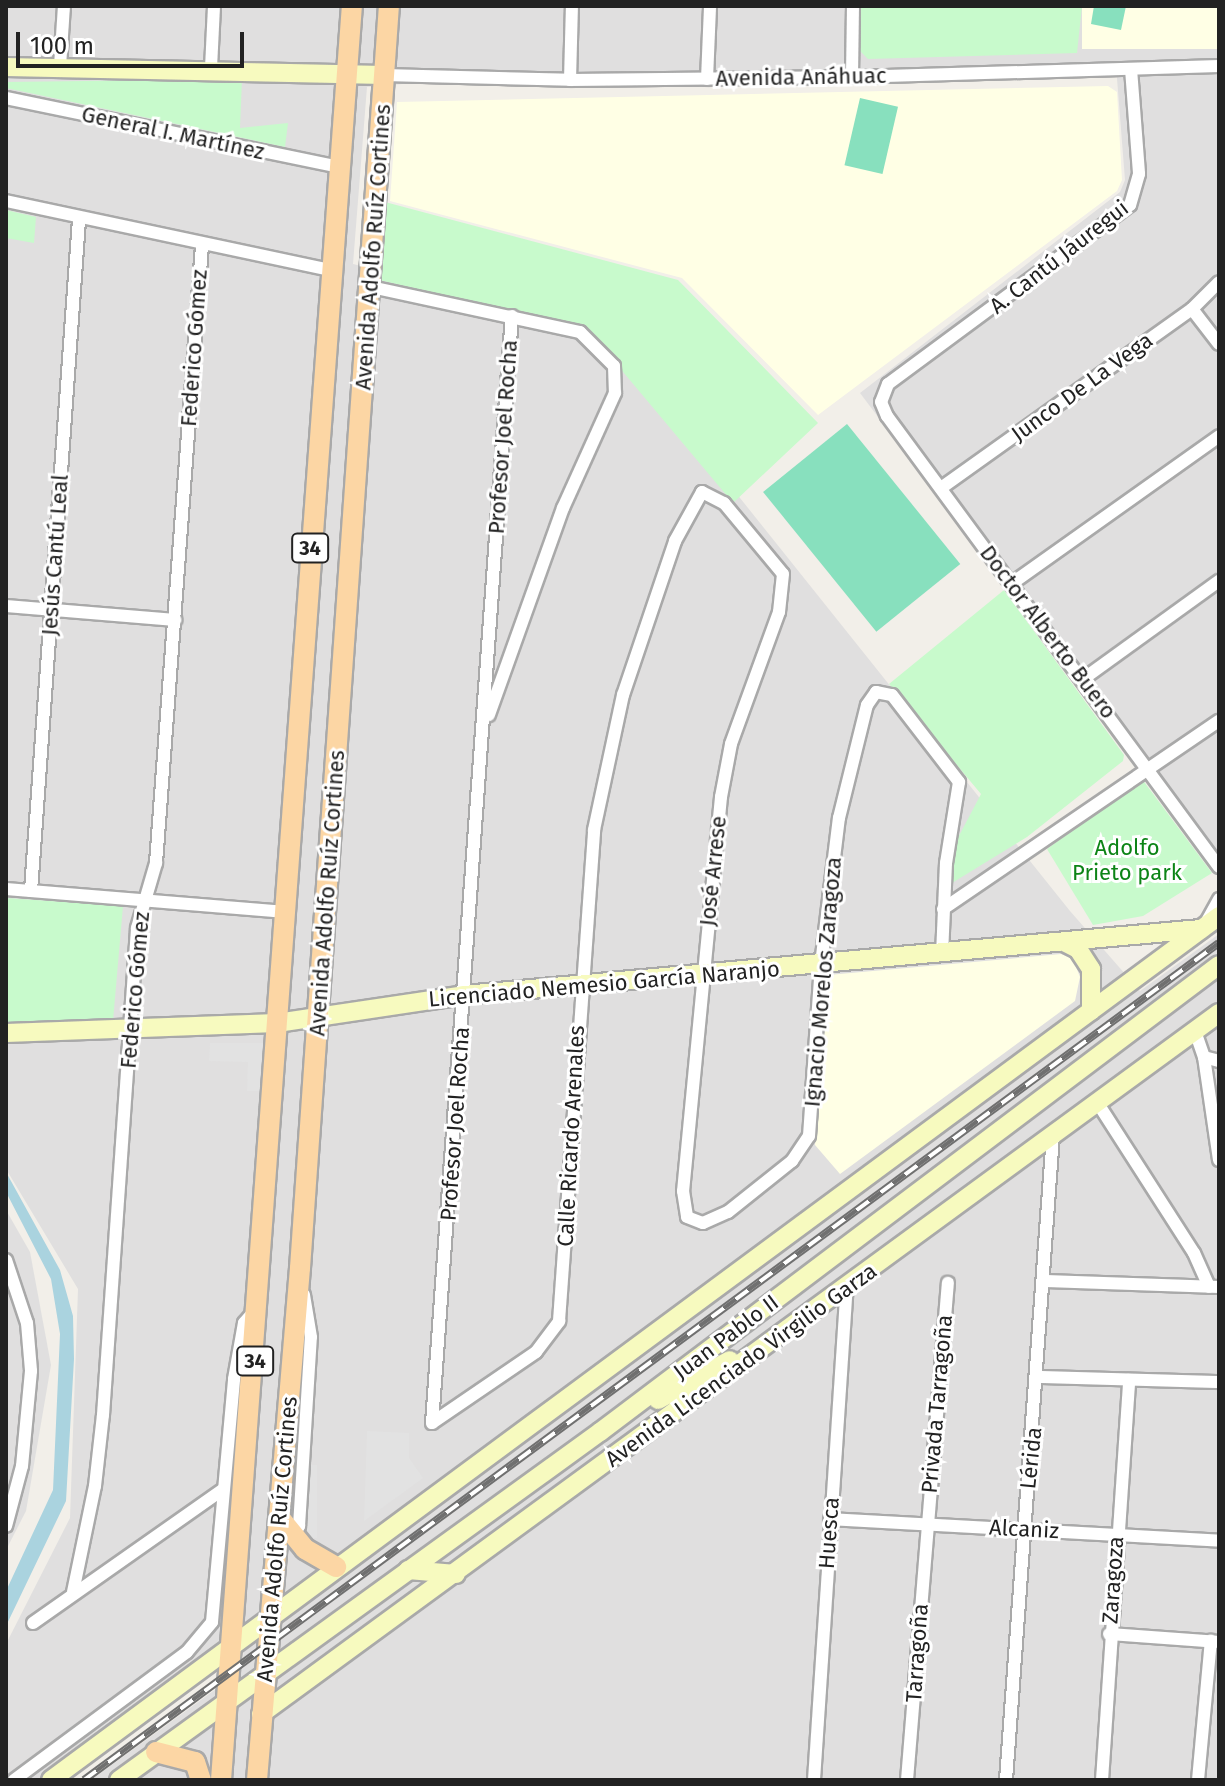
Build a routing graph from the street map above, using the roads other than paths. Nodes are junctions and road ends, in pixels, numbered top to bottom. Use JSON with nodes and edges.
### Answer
{"nodes":[{"id":1,"x":64,"y":6,"type":"edge"},
{"id":2,"x":214,"y":6,"type":"edge"},
{"id":3,"x":352,"y":6,"type":"edge"},
{"id":4,"x":389,"y":6,"type":"edge"},
{"id":5,"x":572,"y":6,"type":"edge"},
{"id":6,"x":710,"y":6,"type":"edge"},
{"id":7,"x":853,"y":6,"type":"edge"},
{"id":8,"x":60,"y":66,"type":"junction"},
{"id":9,"x":1219,"y":66,"type":"edge"},
{"id":10,"x":6,"y":67,"type":"edge"},
{"id":11,"x":211,"y":68,"type":"junction"},
{"id":12,"x":1131,"y":69,"type":"junction"},
{"id":13,"x":347,"y":74,"type":"junction"},
{"id":14,"x":384,"y":75,"type":"junction"},
{"id":15,"x":852,"y":77,"type":"junction"},
{"id":16,"x":707,"y":79,"type":"junction"},
{"id":17,"x":570,"y":80,"type":"junction"},
{"id":18,"x":6,"y":98,"type":"edge"},
{"id":19,"x":339,"y":167,"type":"junction"},
{"id":20,"x":6,"y":201,"type":"edge"},
{"id":21,"x":79,"y":219,"type":"junction"},
{"id":22,"x":202,"y":246,"type":"junction"},
{"id":23,"x":331,"y":270,"type":"junction"},
{"id":24,"x":1219,"y":282,"type":"edge"},
{"id":25,"x":371,"y":287,"type":"junction"},
{"id":26,"x":1192,"y":309,"type":"junction"},
{"id":27,"x":512,"y":316,"type":"junction"},
{"id":28,"x":1219,"y":344,"type":"edge"},
{"id":29,"x":881,"y":396,"type":"joint"},
{"id":30,"x":1219,"y":436,"type":"edge"},
{"id":31,"x":941,"y":488,"type":"junction"},
{"id":32,"x":783,"y":574,"type":"joint"},
{"id":33,"x":1219,"y":581,"type":"edge"},
{"id":34,"x":1011,"y":584,"type":"junction"},
{"id":35,"x":6,"y":606,"type":"edge"},
{"id":36,"x":51,"y":610,"type":"junction"},
{"id":37,"x":175,"y":620,"type":"junction"},
{"id":38,"x":1083,"y":679,"type":"junction"},
{"id":39,"x":1219,"y":721,"type":"edge"},
{"id":40,"x":484,"y":729,"type":"junction"},
{"id":41,"x":1149,"y":768,"type":"junction"},
{"id":42,"x":1219,"y":867,"type":"edge"},
{"id":43,"x":6,"y":889,"type":"edge"},
{"id":44,"x":31,"y":891,"type":"junction"},
{"id":45,"x":1219,"y":899,"type":"edge"},
{"id":46,"x":142,"y":901,"type":"junction"},
{"id":47,"x":943,"y":909,"type":"junction"},
{"id":48,"x":283,"y":912,"type":"junction"},
{"id":49,"x":1219,"y":916,"type":"edge"},
{"id":50,"x":1211,"y":928,"type":"edge"},
{"id":51,"x":1064,"y":942,"type":"junction"},
{"id":52,"x":942,"y":954,"type":"junction"},
{"id":53,"x":821,"y":964,"type":"junction"},
{"id":54,"x":1219,"y":965,"type":"edge"},
{"id":55,"x":702,"y":975,"type":"junction"},
{"id":56,"x":580,"y":983,"type":"junction"},
{"id":57,"x":464,"y":995,"type":"junction"},
{"id":58,"x":1091,"y":1011,"type":"junction"},
{"id":59,"x":318,"y":1013,"type":"junction"},
{"id":60,"x":1219,"y":1013,"type":"edge"},
{"id":61,"x":277,"y":1023,"type":"junction"},
{"id":62,"x":1195,"y":1031,"type":"junction"},
{"id":63,"x":130,"y":1032,"type":"junction"},
{"id":64,"x":6,"y":1033,"type":"edge"},
{"id":65,"x":1204,"y":1057,"type":"junction"},
{"id":66,"x":1219,"y":1061,"type":"edge"},
{"id":67,"x":1097,"y":1102,"type":"junction"},
{"id":68,"x":1053,"y":1136,"type":"junction"},
{"id":69,"x":1219,"y":1160,"type":"edge"},
{"id":70,"x":694,"y":1222,"type":"joint"},
{"id":71,"x":6,"y":1260,"type":"edge"},
{"id":72,"x":300,"y":1268,"type":"junction"},
{"id":73,"x":1046,"y":1281,"type":"junction"},
{"id":74,"x":948,"y":1283,"type":"dead end"},
{"id":75,"x":847,"y":1286,"type":"junction"},
{"id":76,"x":1214,"y":1287,"type":"edge"},
{"id":77,"x":259,"y":1308,"type":"junction"},
{"id":78,"x":797,"y":1323,"type":"junction"},
{"id":79,"x":1039,"y":1377,"type":"junction"},
{"id":80,"x":1129,"y":1380,"type":"junction"},
{"id":81,"x":1219,"y":1382,"type":"edge"},
{"id":82,"x":432,"y":1423,"type":"joint"},
{"id":83,"x":600,"y":1432,"type":"junction"},
{"id":84,"x":222,"y":1490,"type":"junction"},
{"id":85,"x":9,"y":1512,"type":"edge"},
{"id":86,"x":279,"y":1517,"type":"junction"},
{"id":87,"x":830,"y":1519,"type":"junction"},
{"id":88,"x":927,"y":1525,"type":"junction"},
{"id":89,"x":6,"y":1526,"type":"edge"},
{"id":90,"x":1023,"y":1528,"type":"junction"},
{"id":91,"x":1116,"y":1534,"type":"junction"},
{"id":92,"x":293,"y":1537,"type":"junction"},
{"id":93,"x":1219,"y":1541,"type":"edge"},
{"id":94,"x":336,"y":1567,"type":"junction"},
{"id":95,"x":408,"y":1570,"type":"junction"},
{"id":96,"x":456,"y":1574,"type":"junction"},
{"id":97,"x":73,"y":1592,"type":"junction"},
{"id":98,"x":267,"y":1618,"type":"junction"},
{"id":99,"x":33,"y":1623,"type":"dead end"},
{"id":100,"x":1109,"y":1634,"type":"junction"},
{"id":101,"x":1215,"y":1642,"type":"edge"},
{"id":102,"x":230,"y":1644,"type":"junction"},
{"id":103,"x":265,"y":1673,"type":"junction"},
{"id":104,"x":226,"y":1698,"type":"junction"},
{"id":105,"x":261,"y":1714,"type":"junction"},
{"id":106,"x":156,"y":1752,"type":"junction"},
{"id":107,"x":14,"y":1780,"type":"edge"},
{"id":108,"x":51,"y":1780,"type":"edge"},
{"id":109,"x":119,"y":1780,"type":"edge"},
{"id":110,"x":201,"y":1780,"type":"edge"},
{"id":111,"x":221,"y":1780,"type":"edge"},
{"id":112,"x":257,"y":1780,"type":"edge"},
{"id":113,"x":814,"y":1780,"type":"edge"},
{"id":114,"x":907,"y":1780,"type":"edge"},
{"id":115,"x":1006,"y":1780,"type":"edge"},
{"id":116,"x":1102,"y":1780,"type":"edge"},
{"id":117,"x":1198,"y":1780,"type":"edge"}],
"edges":[{"from":1,"to":8,"type":"street"},
{"from":2,"to":11,"type":"street"},
{"from":3,"to":13,"type":"main road","name":"Avenida Adolfo Ruíz Cortines","number":"34"},
{"from":4,"to":14,"type":"main road","name":"Avenida Adolfo Ruíz Cortines","number":"34"},
{"from":5,"to":17,"type":"street"},
{"from":6,"to":16,"type":"street"},
{"from":7,"to":15,"type":"street"},
{"from":8,"to":10,"type":"main road"},
{"from":8,"to":11,"type":"main road"},
{"from":9,"to":12,"type":"street","name":"Avenida Anáhuac"},
{"from":11,"to":13,"type":"main road"},
{"from":12,"to":15,"type":"street","name":"Avenida Anáhuac"},
{"from":12,"to":29,"type":"street","name":"A. Cantú Jáuregui"},
{"from":13,"to":14,"type":"main road"},
{"from":13,"to":19,"type":"main road","name":"Avenida Adolfo Ruíz Cortines","number":"34"},
{"from":14,"to":17,"type":"street","name":"Avenida Anáhuac"},
{"from":14,"to":25,"type":"main road","name":"Avenida Adolfo Ruíz Cortines","number":"34"},
{"from":15,"to":16,"type":"street","name":"Avenida Anáhuac"},
{"from":16,"to":17,"type":"street","name":"Avenida Anáhuac"},
{"from":18,"to":19,"type":"street","name":"General I. Martínez"},
{"from":19,"to":23,"type":"main road","name":"Avenida Adolfo Ruíz Cortines","number":"34"},
{"from":20,"to":21,"type":"street"},
{"from":21,"to":22,"type":"street"},
{"from":21,"to":36,"type":"street","name":"Jesús Cantú Leal"},
{"from":22,"to":23,"type":"street"},
{"from":22,"to":37,"type":"street","name":"Federico Gómez"},
{"from":23,"to":48,"type":"main road","name":"Avenida Adolfo Ruíz Cortines","number":"34"},
{"from":24,"to":26,"type":"street","name":"Junco De La Vega"},
{"from":25,"to":27,"type":"street"},
{"from":25,"to":59,"type":"main road","name":"Avenida Adolfo Ruíz Cortines","number":"34"},
{"from":26,"to":28,"type":"street"},
{"from":26,"to":31,"type":"street","name":"Junco De La Vega"},
{"from":27,"to":40,"type":"street","name":"Profesor Joel Rocha"},
{"from":27,"to":40,"type":"street","name":"Profesor Joel Rocha"},
{"from":29,"to":31,"type":"street","name":"Doctor Alberto Buero"},
{"from":30,"to":34,"type":"street"},
{"from":31,"to":34,"type":"street","name":"Doctor Alberto Buero"},
{"from":32,"to":55,"type":"street","name":"José Arrese"},
{"from":32,"to":56,"type":"street","name":"Calle Ricardo Arenales"},
{"from":33,"to":38,"type":"street"},
{"from":34,"to":38,"type":"street","name":"Doctor Alberto Buero"},
{"from":35,"to":36,"type":"street"},
{"from":36,"to":37,"type":"street"},
{"from":36,"to":44,"type":"street","name":"Jesús Cantú Leal"},
{"from":37,"to":46,"type":"street","name":"Federico Gómez"},
{"from":38,"to":41,"type":"street","name":"Doctor Alberto Buero"},
{"from":39,"to":41,"type":"street"},
{"from":40,"to":57,"type":"street","name":"Profesor Joel Rocha"},
{"from":41,"to":42,"type":"street","name":"Doctor Alberto Buero"},
{"from":41,"to":47,"type":"street"},
{"from":43,"to":44,"type":"street"},
{"from":44,"to":46,"type":"street"},
{"from":45,"to":50,"type":"street"},
{"from":46,"to":48,"type":"street"},
{"from":46,"to":63,"type":"street","name":"Federico Gómez"},
{"from":47,"to":52,"type":"street"},
{"from":47,"to":53,"type":"street","name":"Ignacio Morelos Zaragoza"},
{"from":48,"to":61,"type":"main road","name":"Avenida Adolfo Ruíz Cortines","number":"34"},
{"from":49,"to":50,"type":"main road","name":"Juan Pablo II"},
{"from":50,"to":51,"type":"main road","name":"Licenciado Nemesio García Naranjo"},
{"from":50,"to":58,"type":"main road","name":"Juan Pablo II"},
{"from":51,"to":52,"type":"main road","name":"Licenciado Nemesio García Naranjo"},
{"from":51,"to":58,"type":"main road"},
{"from":52,"to":53,"type":"main road","name":"Licenciado Nemesio García Naranjo"},
{"from":53,"to":55,"type":"main road","name":"Licenciado Nemesio García Naranjo"},
{"from":53,"to":70,"type":"street","name":"Ignacio Morelos Zaragoza"},
{"from":54,"to":83,"type":"main road","name":"Juan Pablo II"},
{"from":55,"to":56,"type":"main road","name":"Licenciado Nemesio García Naranjo"},
{"from":55,"to":70,"type":"street","name":"José Arrese"},
{"from":56,"to":57,"type":"main road","name":"Licenciado Nemesio García Naranjo"},
{"from":56,"to":82,"type":"street","name":"Calle Ricardo Arenales"},
{"from":57,"to":59,"type":"main road","name":"Licenciado Nemesio García Naranjo"},
{"from":57,"to":82,"type":"street","name":"Profesor Joel Rocha"},
{"from":58,"to":94,"type":"main road","name":"Juan Pablo II"},
{"from":59,"to":61,"type":"main road","name":"Licenciado Nemesio García Naranjo"},
{"from":59,"to":72,"type":"main road","name":"Avenida Adolfo Ruíz Cortines","number":"34"},
{"from":60,"to":62,"type":"main road","name":"Avenida Licenciado Virgilio Garza"},
{"from":61,"to":63,"type":"main road","name":"Licenciado Nemesio García Naranjo"},
{"from":61,"to":77,"type":"main road","name":"Avenida Adolfo Ruíz Cortines","number":"34"},
{"from":62,"to":65,"type":"street"},
{"from":62,"to":67,"type":"main road","name":"Avenida Licenciado Virgilio Garza"},
{"from":63,"to":64,"type":"main road","name":"Licenciado Nemesio García Naranjo"},
{"from":63,"to":97,"type":"street","name":"Federico Gómez"},
{"from":65,"to":66,"type":"street"},
{"from":65,"to":69,"type":"street"},
{"from":67,"to":68,"type":"main road","name":"Avenida Licenciado Virgilio Garza"},
{"from":67,"to":76,"type":"street"},
{"from":68,"to":73,"type":"street","name":"Lérida"},
{"from":68,"to":75,"type":"main road","name":"Avenida Licenciado Virgilio Garza"},
{"from":71,"to":85,"type":"street"},
{"from":72,"to":86,"type":"main road","name":"Avenida Adolfo Ruíz Cortines","number":"34"},
{"from":72,"to":92,"type":"street"},
{"from":73,"to":76,"type":"street"},
{"from":73,"to":79,"type":"street","name":"Lérida"},
{"from":74,"to":88,"type":"street","name":"Privada Tarragoña"},
{"from":75,"to":78,"type":"main road","name":"Avenida Licenciado Virgilio Garza"},
{"from":75,"to":87,"type":"street","name":"Huesca"},
{"from":77,"to":84,"type":"street"},
{"from":77,"to":102,"type":"main road","name":"Avenida Adolfo Ruíz Cortines","number":"34"},
{"from":78,"to":83,"type":"main road"},
{"from":78,"to":96,"type":"main road","name":"Avenida Licenciado Virgilio Garza"},
{"from":79,"to":80,"type":"street"},
{"from":79,"to":90,"type":"street","name":"Lérida"},
{"from":80,"to":81,"type":"street"},
{"from":80,"to":91,"type":"street","name":"Zaragoza"},
{"from":83,"to":95,"type":"main road","name":"Juan Pablo II"},
{"from":84,"to":97,"type":"street"},
{"from":84,"to":107,"type":"street"},
{"from":85,"to":89,"type":"street"},
{"from":86,"to":92,"type":"main road"},
{"from":86,"to":98,"type":"main road","name":"Avenida Adolfo Ruíz Cortines","number":"34"},
{"from":87,"to":88,"type":"street","name":"Alcaniz"},
{"from":87,"to":113,"type":"street","name":"Huesca"},
{"from":88,"to":90,"type":"street","name":"Alcaniz"},
{"from":88,"to":114,"type":"street","name":"Tarragoña"},
{"from":90,"to":91,"type":"street","name":"Alcaniz"},
{"from":90,"to":115,"type":"street","name":"Lérida"},
{"from":91,"to":93,"type":"street","name":"Alcaniz"},
{"from":91,"to":100,"type":"street","name":"Zaragoza"},
{"from":92,"to":94,"type":"main road"},
{"from":94,"to":98,"type":"main road","name":"Juan Pablo II"},
{"from":95,"to":96,"type":"main road"},
{"from":95,"to":103,"type":"main road","name":"Juan Pablo II"},
{"from":96,"to":105,"type":"main road","name":"Avenida Licenciado Virgilio Garza"},
{"from":97,"to":99,"type":"street"},
{"from":98,"to":102,"type":"main road","name":"Juan Pablo II"},
{"from":98,"to":103,"type":"main road","name":"Avenida Adolfo Ruíz Cortines","number":"34"},
{"from":100,"to":101,"type":"street"},
{"from":100,"to":116,"type":"street","name":"Zaragoza"},
{"from":101,"to":117,"type":"street"},
{"from":102,"to":104,"type":"main road","name":"Avenida Adolfo Ruíz Cortines","number":"34"},
{"from":102,"to":108,"type":"main road","name":"Juan Pablo II"},
{"from":103,"to":104,"type":"main road","name":"Juan Pablo II"},
{"from":103,"to":105,"type":"main road","name":"Avenida Adolfo Ruíz Cortines","number":"34"},
{"from":104,"to":106,"type":"main road","name":"Juan Pablo II"},
{"from":104,"to":111,"type":"main road","name":"Avenida Adolfo Ruíz Cortines","number":"34"},
{"from":105,"to":112,"type":"main road","name":"Avenida Adolfo Ruíz Cortines","number":"34"},
{"from":106,"to":109,"type":"main road","name":"Juan Pablo II"},
{"from":106,"to":110,"type":"main road"}]}
